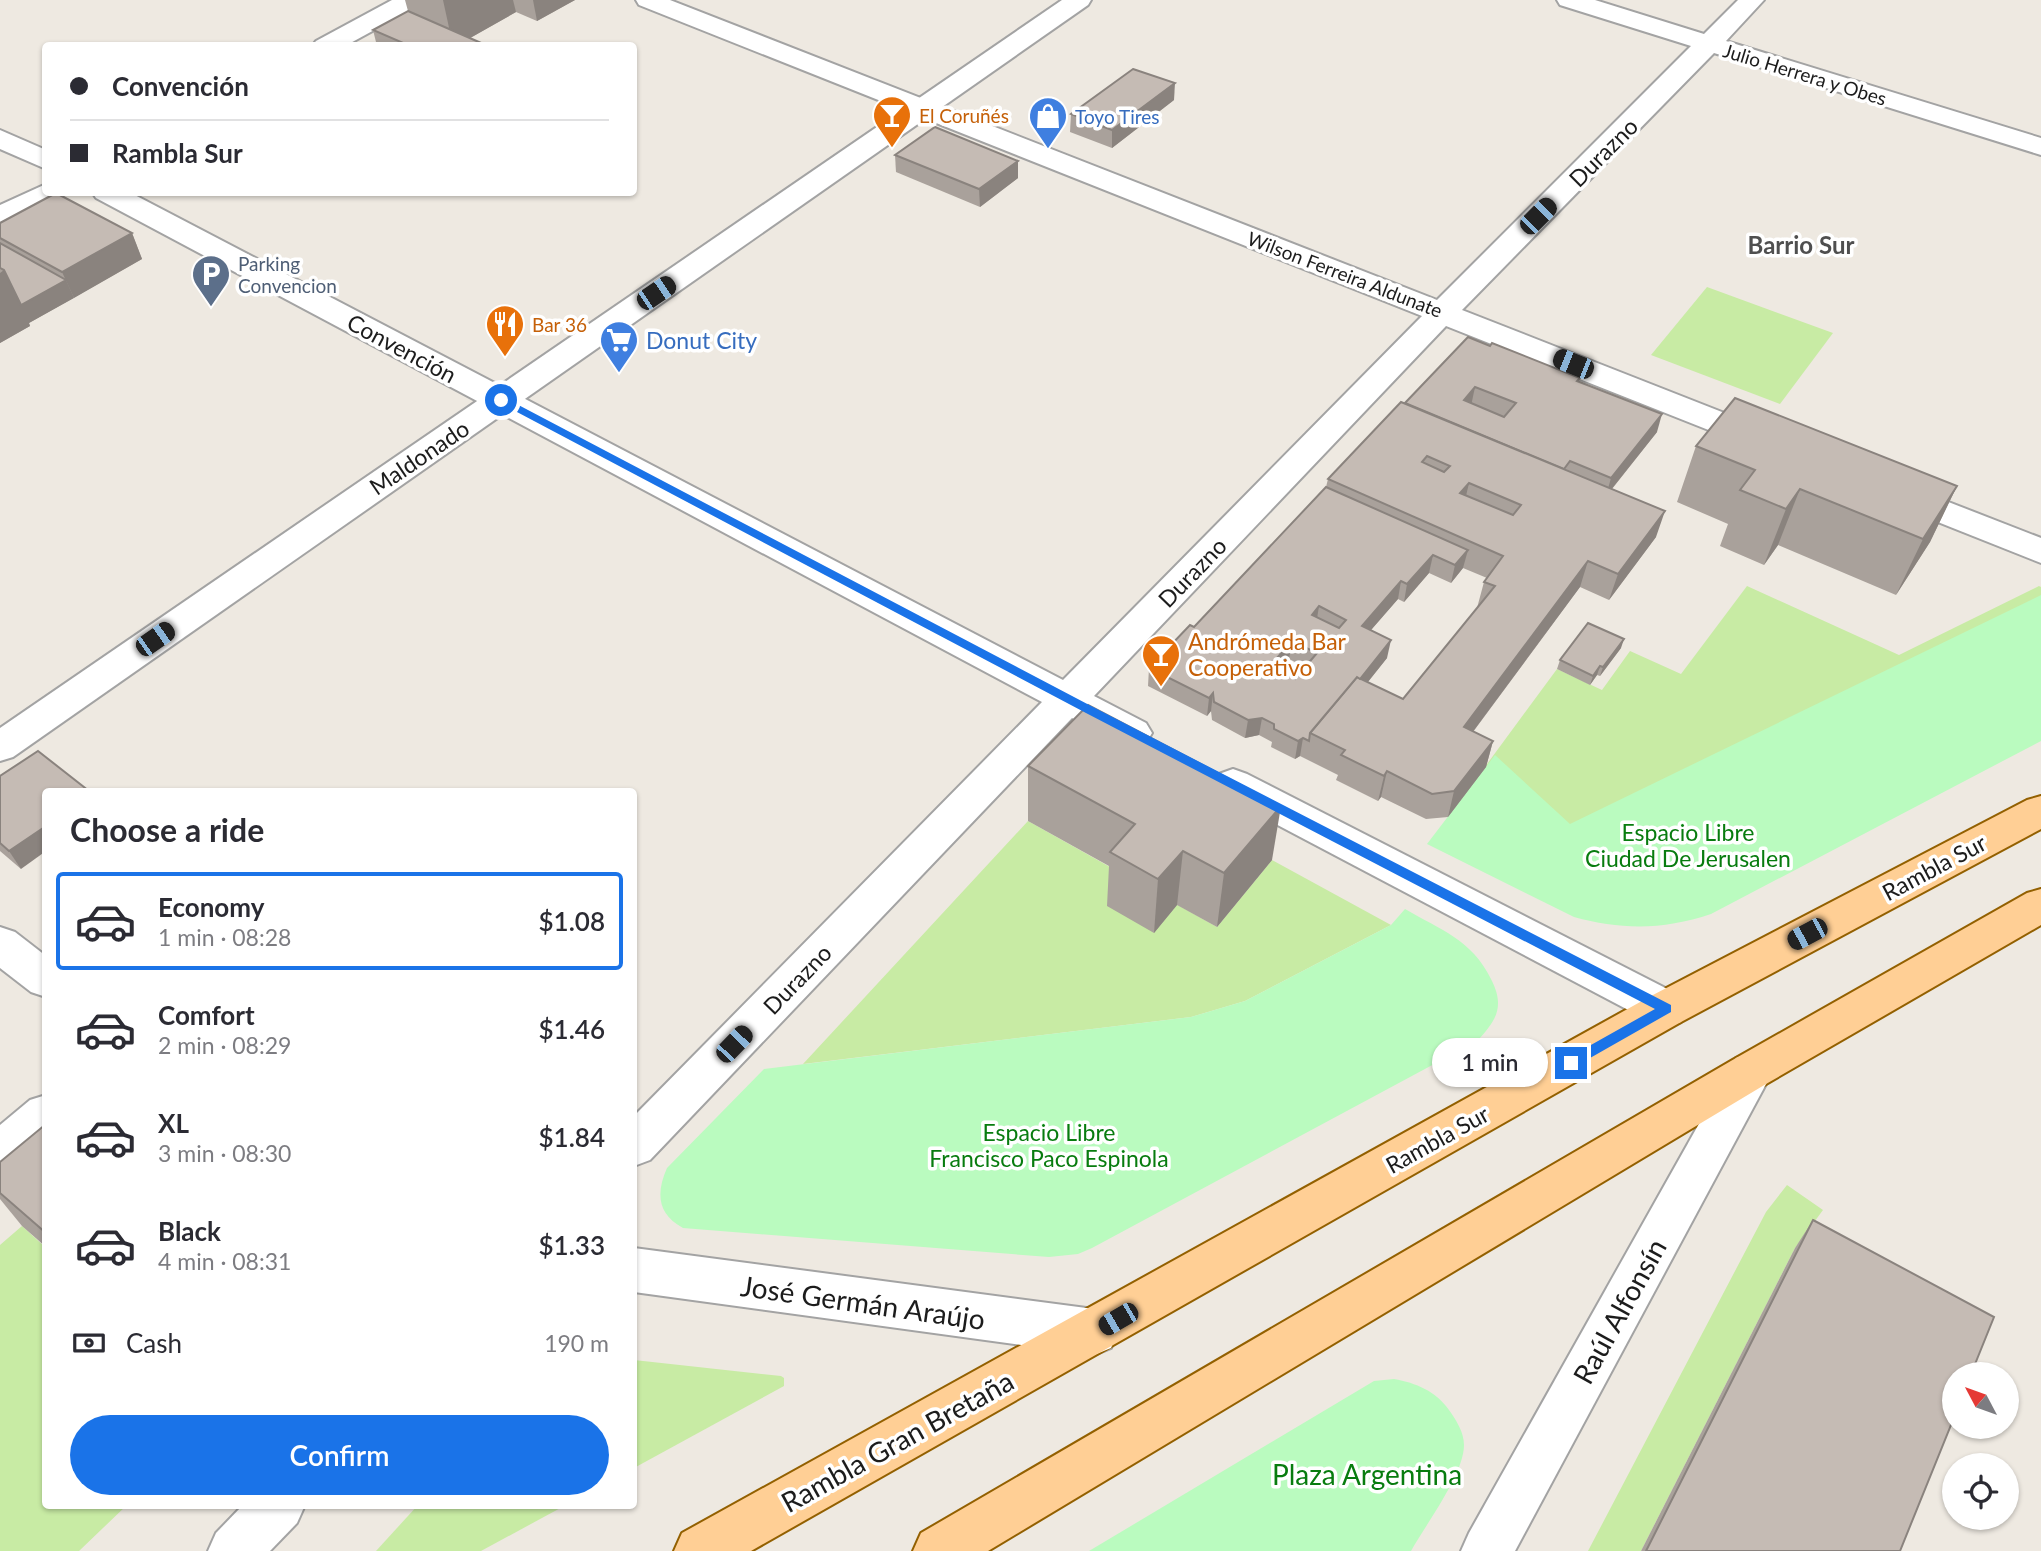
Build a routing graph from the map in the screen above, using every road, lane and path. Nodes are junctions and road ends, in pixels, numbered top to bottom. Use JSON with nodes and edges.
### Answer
{"nodes":[{"id":1,"x":411,"y":0,"type":"edge"},
{"id":2,"x":649,"y":0,"type":"edge"},
{"id":3,"x":1079,"y":0,"type":"edge"},
{"id":4,"x":1569,"y":0,"type":"edge"},
{"id":5,"x":1752,"y":0,"type":"edge"},
{"id":6,"x":332,"y":42,"type":"edge"},
{"id":7,"x":1710,"y":44,"type":"junction"},
{"id":8,"x":922,"y":110,"type":"junction"},
{"id":9,"x":0,"y":138,"type":"edge"},
{"id":10,"x":2041,"y":148,"type":"edge"},
{"id":11,"x":42,"y":160,"type":"edge"},
{"id":12,"x":42,"y":194,"type":"edge"},
{"id":13,"x":114,"y":196,"type":"edge"},
{"id":14,"x":0,"y":216,"type":"edge"},
{"id":15,"x":1443,"y":312,"type":"junction"},
{"id":16,"x":501,"y":400,"type":"junction"},
{"id":17,"x":1794,"y":452,"type":"edge"},
{"id":18,"x":1872,"y":484,"type":"edge"},
{"id":19,"x":2041,"y":551,"type":"edge"},
{"id":20,"x":1069,"y":699,"type":"junction"},
{"id":21,"x":1159,"y":746,"type":"edge"},
{"id":22,"x":0,"y":747,"type":"edge"},
{"id":23,"x":1208,"y":771,"type":"edge"},
{"id":24,"x":2041,"y":811,"type":"edge"},
{"id":25,"x":2041,"y":905,"type":"edge"},
{"id":26,"x":0,"y":944,"type":"edge"},
{"id":27,"x":42,"y":977,"type":"edge"},
{"id":28,"x":1666,"y":1009,"type":"junction"},
{"id":29,"x":1751,"y":1071,"type":"junction"},
{"id":30,"x":42,"y":1117,"type":"edge"},
{"id":31,"x":637,"y":1143,"type":"edge"},
{"id":32,"x":0,"y":1152,"type":"edge"},
{"id":33,"x":637,"y":1270,"type":"edge"},
{"id":34,"x":1094,"y":1332,"type":"junction"},
{"id":35,"x":275,"y":1509,"type":"edge"},
{"id":36,"x":234,"y":1551,"type":"edge"},
{"id":37,"x":700,"y":1551,"type":"edge"},
{"id":38,"x":939,"y":1551,"type":"edge"},
{"id":39,"x":1486,"y":1551,"type":"edge"}],
"edges":[{"from":1,"to":6,"type":"street"},
{"from":2,"to":8,"type":"street","name":"Wilson Ferreira Aldunate"},
{"from":3,"to":8,"type":"street","name":"Maldonado"},
{"from":4,"to":7,"type":"street","name":"Julio Herrera y Obes"},
{"from":5,"to":7,"type":"street","name":"Durazno"},
{"from":7,"to":10,"type":"street","name":"Julio Herrera y Obes"},
{"from":7,"to":15,"type":"street","name":"Durazno"},
{"from":8,"to":15,"type":"street","name":"Wilson Ferreira Aldunate"},
{"from":8,"to":16,"type":"street","name":"Maldonado"},
{"from":9,"to":11,"type":"street"},
{"from":12,"to":14,"type":"street"},
{"from":13,"to":16,"type":"street","name":"Convención"},
{"from":15,"to":17,"type":"street","name":"Wilson Ferreira Aldunate"},
{"from":15,"to":20,"type":"street","name":"Durazno"},
{"from":16,"to":20,"type":"street","name":"Convención"},
{"from":16,"to":22,"type":"street","name":"Maldonado"},
{"from":18,"to":19,"type":"street"},
{"from":20,"to":21,"type":"street","name":"Convención"},
{"from":20,"to":31,"type":"street","name":"Durazno"},
{"from":23,"to":28,"type":"street"},
{"from":24,"to":28,"type":"main road","name":"Rambla Sur"},
{"from":25,"to":29,"type":"main road"},
{"from":26,"to":27,"type":"street"},
{"from":28,"to":34,"type":"main road","name":"Rambla Sur"},
{"from":29,"to":38,"type":"main road"},
{"from":29,"to":39,"type":"street","name":"Raúl Alfonsín"},
{"from":30,"to":32,"type":"street"},
{"from":33,"to":34,"type":"street","name":"José Germán Araújo"},
{"from":34,"to":37,"type":"main road","name":"Rambla Gran Bretaña"},
{"from":35,"to":36,"type":"street"}]}
